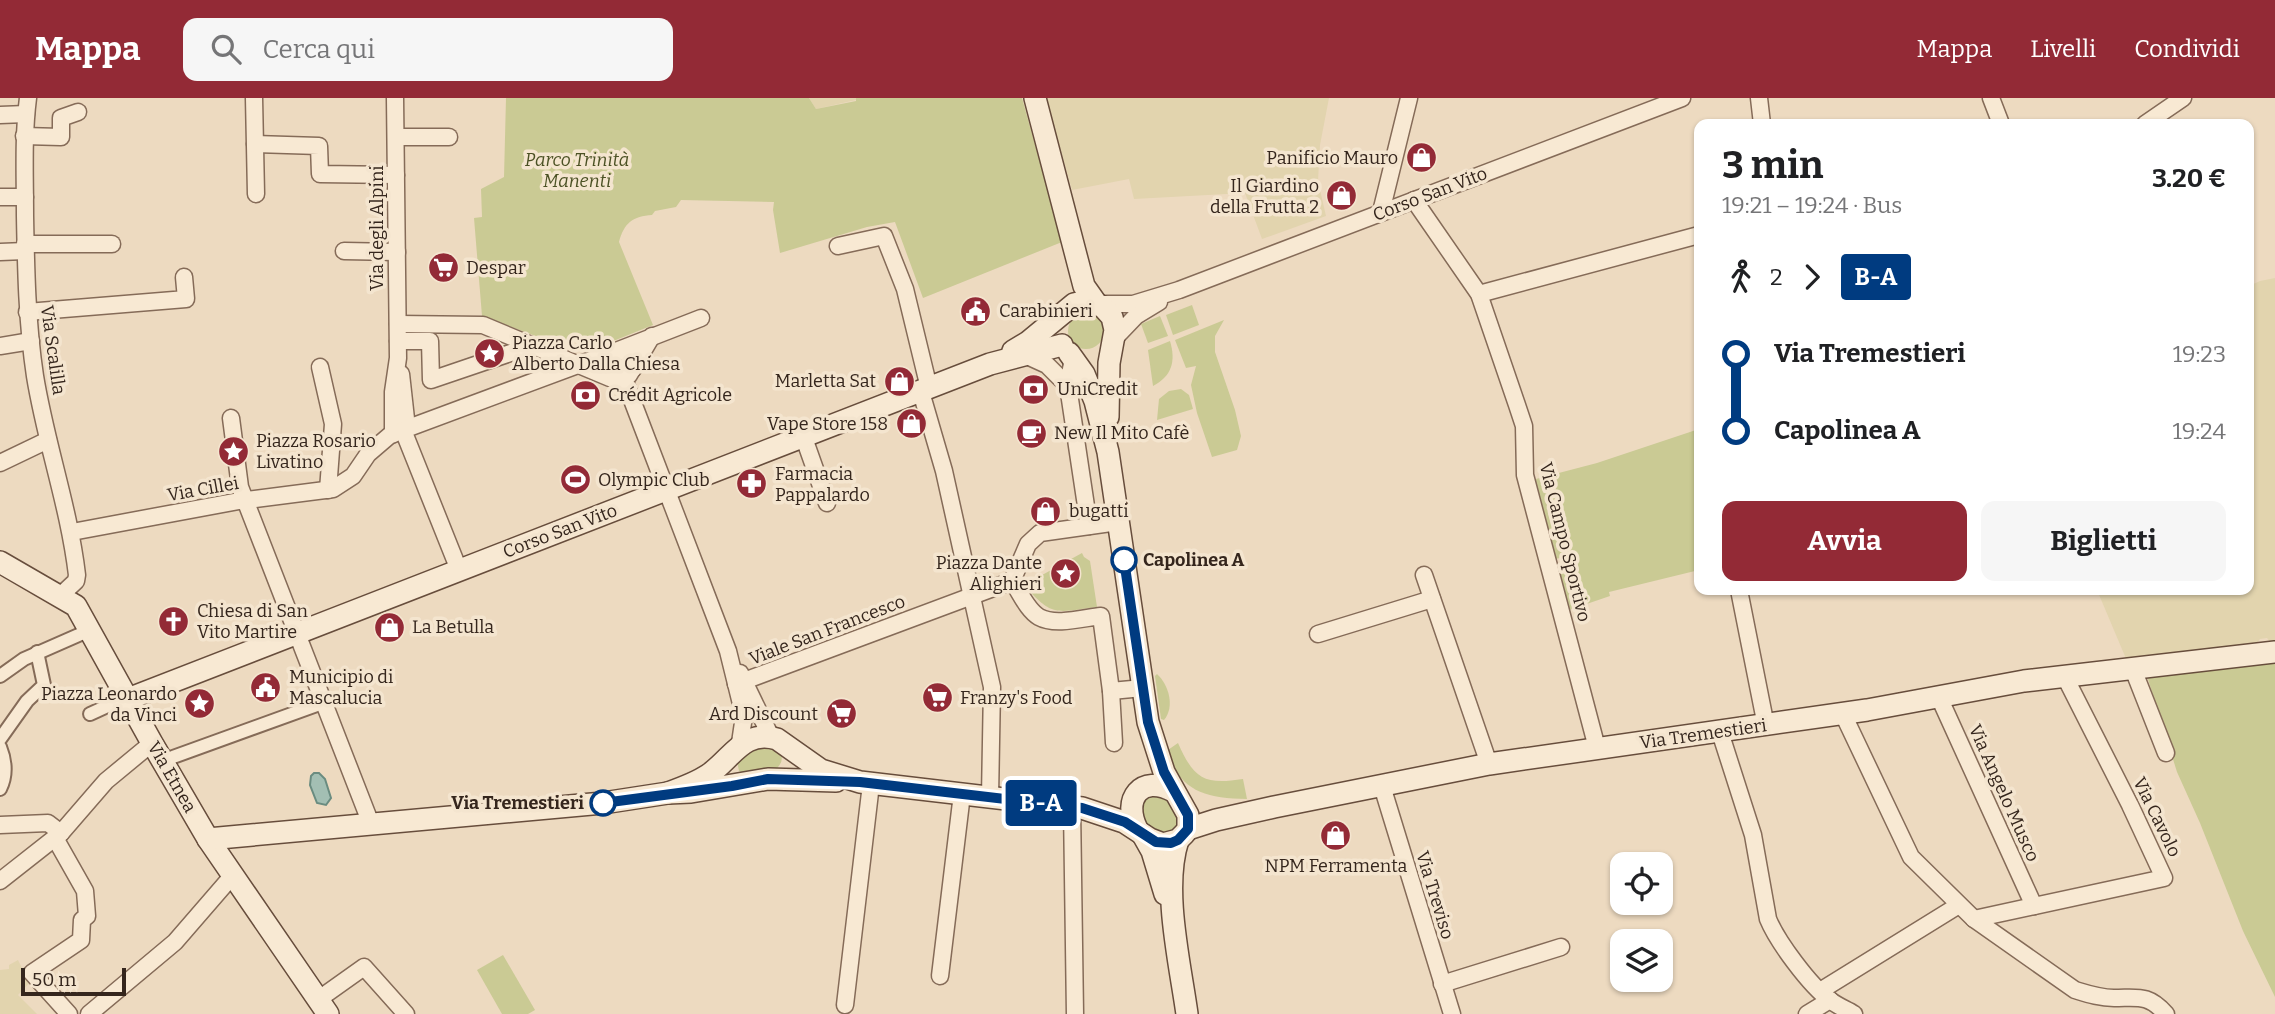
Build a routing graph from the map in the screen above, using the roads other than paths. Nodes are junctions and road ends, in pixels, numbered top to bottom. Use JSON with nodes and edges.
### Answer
{"nodes":[{"id":1,"x":254,"y":98,"type":"edge"},
{"id":2,"x":396,"y":98,"type":"edge"},
{"id":3,"x":1035,"y":98,"type":"edge"},
{"id":4,"x":1409,"y":98,"type":"edge"},
{"id":5,"x":1682,"y":98,"type":"edge"},
{"id":6,"x":1759,"y":98,"type":"edge"},
{"id":7,"x":1991,"y":98,"type":"edge"},
{"id":8,"x":2183,"y":98,"type":"edge"},
{"id":9,"x":27,"y":106,"type":"edge"},
{"id":10,"x":78,"y":113,"type":"dead end"},
{"id":11,"x":0,"y":115,"type":"edge"},
{"id":12,"x":1761,"y":119,"type":"edge"},
{"id":13,"x":1999,"y":119,"type":"edge"},
{"id":14,"x":2152,"y":119,"type":"edge"},
{"id":15,"x":24,"y":136,"type":"junction"},
{"id":16,"x":396,"y":137,"type":"junction"},
{"id":17,"x":449,"y":137,"type":"dead end"},
{"id":18,"x":255,"y":144,"type":"junction"},
{"id":19,"x":396,"y":175,"type":"junction"},
{"id":20,"x":256,"y":194,"type":"dead end"},
{"id":21,"x":0,"y":197,"type":"edge"},
{"id":22,"x":25,"y":197,"type":"junction"},
{"id":23,"x":1415,"y":200,"type":"junction"},
{"id":24,"x":1381,"y":212,"type":"junction"},
{"id":25,"x":1067,"y":223,"type":"junction"},
{"id":26,"x":1694,"y":236,"type":"edge"},
{"id":27,"x":112,"y":244,"type":"dead end"},
{"id":28,"x":838,"y":246,"type":"dead end"},
{"id":29,"x":25,"y":248,"type":"junction"},
{"id":30,"x":344,"y":251,"type":"dead end"},
{"id":31,"x":0,"y":252,"type":"edge"},
{"id":32,"x":397,"y":252,"type":"junction"},
{"id":33,"x":184,"y":277,"type":"dead end"},
{"id":34,"x":1179,"y":289,"type":"junction"},
{"id":35,"x":1479,"y":294,"type":"junction"},
{"id":36,"x":1098,"y":304,"type":"junction"},
{"id":37,"x":27,"y":312,"type":"junction"},
{"id":38,"x":1064,"y":312,"type":"junction"},
{"id":39,"x":701,"y":318,"type":"dead end"},
{"id":40,"x":398,"y":324,"type":"junction"},
{"id":41,"x":430,"y":324,"type":"junction"},
{"id":42,"x":652,"y":336,"type":"junction"},
{"id":43,"x":31,"y":341,"type":"junction"},
{"id":44,"x":398,"y":341,"type":"junction"},
{"id":45,"x":430,"y":341,"type":"junction"},
{"id":46,"x":1113,"y":341,"type":"junction"},
{"id":47,"x":0,"y":346,"type":"edge"},
{"id":48,"x":531,"y":346,"type":"junction"},
{"id":49,"x":613,"y":352,"type":"junction"},
{"id":50,"x":1068,"y":352,"type":"junction"},
{"id":51,"x":1025,"y":355,"type":"junction"},
{"id":52,"x":990,"y":364,"type":"junction"},
{"id":53,"x":575,"y":365,"type":"junction"},
{"id":54,"x":320,"y":367,"type":"dead end"},
{"id":55,"x":622,"y":375,"type":"junction"},
{"id":56,"x":1069,"y":386,"type":"junction"},
{"id":57,"x":925,"y":390,"type":"junction"},
{"id":58,"x":231,"y":418,"type":"dead end"},
{"id":59,"x":401,"y":431,"type":"junction"},
{"id":60,"x":804,"y":438,"type":"junction"},
{"id":61,"x":48,"y":440,"type":"junction"},
{"id":62,"x":1108,"y":452,"type":"junction"},
{"id":63,"x":0,"y":463,"type":"edge"},
{"id":64,"x":328,"y":490,"type":"junction"},
{"id":65,"x":667,"y":490,"type":"junction"},
{"id":66,"x":245,"y":500,"type":"junction"},
{"id":67,"x":828,"y":503,"type":"dead end"},
{"id":68,"x":1118,"y":522,"type":"junction"},
{"id":69,"x":1089,"y":526,"type":"junction"},
{"id":70,"x":72,"y":532,"type":"junction"},
{"id":71,"x":4,"y":570,"type":"edge"},
{"id":72,"x":459,"y":570,"type":"junction"},
{"id":73,"x":1424,"y":575,"type":"dead end"},
{"id":74,"x":1007,"y":583,"type":"junction"},
{"id":75,"x":1740,"y":595,"type":"edge"},
{"id":76,"x":60,"y":596,"type":"junction"},
{"id":77,"x":971,"y":597,"type":"junction"},
{"id":78,"x":1432,"y":598,"type":"junction"},
{"id":79,"x":90,"y":630,"type":"junction"},
{"id":80,"x":298,"y":631,"type":"junction"},
{"id":81,"x":1318,"y":634,"type":"dead end"},
{"id":82,"x":37,"y":652,"type":"junction"},
{"id":83,"x":2275,"y":652,"type":"edge"},
{"id":84,"x":2133,"y":669,"type":"junction"},
{"id":85,"x":2064,"y":675,"type":"junction"},
{"id":86,"x":0,"y":676,"type":"edge"},
{"id":87,"x":740,"y":683,"type":"junction"},
{"id":88,"x":1143,"y":688,"type":"junction"},
{"id":89,"x":1111,"y":691,"type":"junction"},
{"id":90,"x":1940,"y":697,"type":"junction"},
{"id":91,"x":127,"y":698,"type":"junction"},
{"id":92,"x":325,"y":702,"type":"junction"},
{"id":93,"x":90,"y":714,"type":"dead end"},
{"id":94,"x":1843,"y":714,"type":"junction"},
{"id":95,"x":1148,"y":722,"type":"junction"},
{"id":96,"x":1766,"y":726,"type":"junction"},
{"id":97,"x":1720,"y":732,"type":"junction"},
{"id":98,"x":0,"y":739,"type":"edge"},
{"id":99,"x":776,"y":740,"type":"junction"},
{"id":100,"x":1114,"y":743,"type":"dead end"},
{"id":101,"x":0,"y":747,"type":"edge"},
{"id":102,"x":1597,"y":748,"type":"junction"},
{"id":103,"x":735,"y":750,"type":"junction"},
{"id":104,"x":157,"y":752,"type":"junction"},
{"id":105,"x":2166,"y":753,"type":"dead end"},
{"id":106,"x":1489,"y":764,"type":"junction"},
{"id":107,"x":761,"y":780,"type":"junction"},
{"id":108,"x":865,"y":783,"type":"junction"},
{"id":109,"x":1382,"y":786,"type":"junction"},
{"id":110,"x":0,"y":789,"type":"edge"},
{"id":111,"x":1138,"y":792,"type":"junction"},
{"id":112,"x":668,"y":793,"type":"junction"},
{"id":113,"x":962,"y":794,"type":"junction"},
{"id":114,"x":1176,"y":795,"type":"junction"},
{"id":115,"x":990,"y":797,"type":"junction"},
{"id":116,"x":1077,"y":807,"type":"junction"},
{"id":117,"x":1274,"y":807,"type":"junction"},
{"id":118,"x":371,"y":824,"type":"junction"},
{"id":119,"x":0,"y":825,"type":"edge"},
{"id":120,"x":1140,"y":832,"type":"junction"},
{"id":121,"x":1183,"y":834,"type":"junction"},
{"id":122,"x":58,"y":836,"type":"junction"},
{"id":123,"x":208,"y":839,"type":"junction"},
{"id":124,"x":233,"y":875,"type":"junction"},
{"id":125,"x":0,"y":881,"type":"edge"},
{"id":126,"x":1959,"y":905,"type":"junction"},
{"id":127,"x":2034,"y":906,"type":"junction"},
{"id":128,"x":1974,"y":919,"type":"junction"},
{"id":129,"x":1175,"y":926,"type":"junction"},
{"id":130,"x":1561,"y":947,"type":"dead end"},
{"id":131,"x":940,"y":976,"type":"dead end"},
{"id":132,"x":1442,"y":984,"type":"junction"},
{"id":133,"x":1825,"y":996,"type":"junction"},
{"id":134,"x":845,"y":1005,"type":"dead end"},
{"id":135,"x":323,"y":1007,"type":"edge"},
{"id":136,"x":69,"y":1014,"type":"edge"},
{"id":137,"x":89,"y":1014,"type":"edge"},
{"id":138,"x":406,"y":1014,"type":"edge"},
{"id":139,"x":1075,"y":1014,"type":"edge"},
{"id":140,"x":1187,"y":1014,"type":"edge"},
{"id":141,"x":1452,"y":1014,"type":"edge"},
{"id":142,"x":1807,"y":1014,"type":"edge"},
{"id":143,"x":1854,"y":1014,"type":"edge"},
{"id":144,"x":2166,"y":1014,"type":"edge"}],
"edges":[{"from":1,"to":18,"type":"street"},
{"from":2,"to":16,"type":"street","name":"Via degli Alpini"},
{"from":3,"to":25,"type":"main road"},
{"from":4,"to":24,"type":"street"},
{"from":5,"to":23,"type":"street","name":"Corso San Vito"},
{"from":6,"to":12,"type":"street"},
{"from":7,"to":13,"type":"street"},
{"from":8,"to":14,"type":"street"},
{"from":9,"to":11,"type":"street"},
{"from":9,"to":15,"type":"street","name":"Via Scalilla"},
{"from":10,"to":15,"type":"street"},
{"from":15,"to":22,"type":"street","name":"Via Scalilla"},
{"from":16,"to":17,"type":"street"},
{"from":16,"to":19,"type":"street","name":"Via degli Alpini"},
{"from":18,"to":19,"type":"street"},
{"from":18,"to":20,"type":"street"},
{"from":19,"to":32,"type":"street","name":"Via degli Alpini"},
{"from":21,"to":22,"type":"street"},
{"from":22,"to":29,"type":"street","name":"Via Scalilla"},
{"from":23,"to":24,"type":"street","name":"Corso San Vito"},
{"from":23,"to":35,"type":"street","name":"Via Campo Sportivo"},
{"from":24,"to":34,"type":"street","name":"Corso San Vito"},
{"from":25,"to":36,"type":"main road"},
{"from":25,"to":38,"type":"main road"},
{"from":26,"to":35,"type":"street"},
{"from":27,"to":29,"type":"street"},
{"from":28,"to":57,"type":"street"},
{"from":29,"to":31,"type":"street"},
{"from":29,"to":37,"type":"street","name":"Via Scalilla"},
{"from":30,"to":32,"type":"street"},
{"from":32,"to":40,"type":"street","name":"Via degli Alpini"},
{"from":33,"to":37,"type":"street"},
{"from":34,"to":36,"type":"street"},
{"from":34,"to":46,"type":"street"},
{"from":35,"to":102,"type":"street","name":"Via Campo Sportivo"},
{"from":36,"to":38,"type":"main road"},
{"from":36,"to":46,"type":"main road"},
{"from":37,"to":43,"type":"street","name":"Via Scalilla"},
{"from":38,"to":50,"type":"main road"},
{"from":38,"to":52,"type":"main road"},
{"from":39,"to":42,"type":"street","name":"Via Cillei"},
{"from":40,"to":41,"type":"street"},
{"from":40,"to":44,"type":"street","name":"Via degli Alpini"},
{"from":41,"to":45,"type":"street"},
{"from":41,"to":48,"type":"street"},
{"from":42,"to":49,"type":"street","name":"Via Cillei"},
{"from":42,"to":55,"type":"street"},
{"from":43,"to":47,"type":"street"},
{"from":43,"to":61,"type":"street","name":"Via Scalilla"},
{"from":44,"to":45,"type":"street"},
{"from":44,"to":59,"type":"street","name":"Via degli Alpini"},
{"from":45,"to":48,"type":"street"},
{"from":46,"to":50,"type":"main road"},
{"from":46,"to":62,"type":"main road"},
{"from":48,"to":53,"type":"street"},
{"from":49,"to":53,"type":"street","name":"Via Cillei"},
{"from":49,"to":55,"type":"street"},
{"from":49,"to":55,"type":"street"},
{"from":50,"to":51,"type":"main road"},
{"from":50,"to":56,"type":"street"},
{"from":50,"to":62,"type":"main road"},
{"from":51,"to":52,"type":"main road"},
{"from":51,"to":56,"type":"street"},
{"from":52,"to":57,"type":"main road","name":"Corso San Vito"},
{"from":53,"to":55,"type":"street"},
{"from":53,"to":59,"type":"street","name":"Via Cillei"},
{"from":54,"to":64,"type":"street"},
{"from":55,"to":65,"type":"street"},
{"from":56,"to":69,"type":"street"},
{"from":57,"to":60,"type":"main road","name":"Corso San Vito"},
{"from":57,"to":77,"type":"street"},
{"from":58,"to":66,"type":"street"},
{"from":59,"to":64,"type":"street","name":"Via Cillei"},
{"from":59,"to":72,"type":"street","name":"Via degli Alpini"},
{"from":60,"to":65,"type":"main road","name":"Corso San Vito"},
{"from":60,"to":67,"type":"street"},
{"from":61,"to":63,"type":"street"},
{"from":61,"to":70,"type":"street","name":"Via Scalilla"},
{"from":62,"to":68,"type":"main road"},
{"from":64,"to":66,"type":"street","name":"Via Cillei"},
{"from":65,"to":72,"type":"main road","name":"Corso San Vito"},
{"from":65,"to":87,"type":"street"},
{"from":66,"to":70,"type":"street","name":"Via Cillei"},
{"from":66,"to":80,"type":"street"},
{"from":68,"to":69,"type":"street"},
{"from":68,"to":88,"type":"main road"},
{"from":69,"to":74,"type":"street"},
{"from":70,"to":76,"type":"street","name":"Via Scalilla"},
{"from":71,"to":76,"type":"main road","name":"Via Etnea"},
{"from":72,"to":80,"type":"main road","name":"Corso San Vito"},
{"from":73,"to":78,"type":"street"},
{"from":74,"to":77,"type":"street","name":"Viale San Francesco"},
{"from":74,"to":89,"type":"street"},
{"from":75,"to":96,"type":"street"},
{"from":76,"to":79,"type":"main road","name":"Via Etnea"},
{"from":77,"to":87,"type":"street","name":"Viale San Francesco"},
{"from":77,"to":115,"type":"street"},
{"from":78,"to":81,"type":"street"},
{"from":78,"to":106,"type":"street"},
{"from":79,"to":82,"type":"street"},
{"from":79,"to":91,"type":"main road","name":"Via Etnea"},
{"from":80,"to":91,"type":"main road","name":"Corso San Vito"},
{"from":80,"to":92,"type":"street"},
{"from":82,"to":86,"type":"street"},
{"from":82,"to":98,"type":"street"},
{"from":83,"to":84,"type":"main road","name":"Via Tremestieri"},
{"from":84,"to":85,"type":"main road","name":"Via Tremestieri"},
{"from":84,"to":105,"type":"street"},
{"from":85,"to":90,"type":"main road","name":"Via Tremestieri"},
{"from":85,"to":127,"type":"street","name":"Via Cavolo"},
{"from":87,"to":99,"type":"street"},
{"from":87,"to":103,"type":"street"},
{"from":88,"to":89,"type":"street"},
{"from":88,"to":95,"type":"main road"},
{"from":89,"to":100,"type":"street"},
{"from":90,"to":94,"type":"main road","name":"Via Tremestieri"},
{"from":90,"to":127,"type":"street","name":"Via Angelo Musco"},
{"from":91,"to":93,"type":"street"},
{"from":91,"to":104,"type":"main road","name":"Via Etnea"},
{"from":92,"to":104,"type":"street"},
{"from":92,"to":118,"type":"street"},
{"from":94,"to":96,"type":"main road","name":"Via Tremestieri"},
{"from":94,"to":126,"type":"street"},
{"from":95,"to":111,"type":"main road"},
{"from":95,"to":114,"type":"main road"},
{"from":96,"to":97,"type":"main road","name":"Via Tremestieri"},
{"from":97,"to":102,"type":"main road","name":"Via Tremestieri"},
{"from":97,"to":133,"type":"street"},
{"from":99,"to":103,"type":"main road"},
{"from":99,"to":107,"type":"main road"},
{"from":99,"to":108,"type":"main road"},
{"from":101,"to":110,"type":"street"},
{"from":102,"to":106,"type":"main road","name":"Via Tremestieri"},
{"from":103,"to":107,"type":"main road"},
{"from":103,"to":112,"type":"main road"},
{"from":104,"to":122,"type":"street"},
{"from":104,"to":123,"type":"main road","name":"Via Etnea"},
{"from":106,"to":109,"type":"main road","name":"Via Tremestieri"},
{"from":107,"to":108,"type":"main road"},
{"from":107,"to":112,"type":"main road"},
{"from":108,"to":113,"type":"main road"},
{"from":108,"to":134,"type":"street"},
{"from":109,"to":117,"type":"main road","name":"Via Tremestieri"},
{"from":109,"to":132,"type":"street","name":"Via Treviso"},
{"from":111,"to":114,"type":"main road"},
{"from":111,"to":116,"type":"main road"},
{"from":111,"to":120,"type":"main road"},
{"from":112,"to":118,"type":"main road"},
{"from":113,"to":115,"type":"main road"},
{"from":113,"to":131,"type":"street"},
{"from":114,"to":117,"type":"main road"},
{"from":114,"to":121,"type":"main road"},
{"from":115,"to":116,"type":"main road"},
{"from":116,"to":120,"type":"main road"},
{"from":116,"to":139,"type":"street"},
{"from":117,"to":121,"type":"main road"},
{"from":118,"to":123,"type":"main road"},
{"from":119,"to":122,"type":"street"},
{"from":120,"to":121,"type":"main road"},
{"from":120,"to":129,"type":"main road"},
{"from":121,"to":129,"type":"main road"},
{"from":122,"to":125,"type":"street"},
{"from":122,"to":136,"type":"street"},
{"from":123,"to":124,"type":"main road","name":"Via Etnea"},
{"from":124,"to":135,"type":"main road","name":"Via Etnea"},
{"from":124,"to":137,"type":"street"},
{"from":126,"to":128,"type":"street"},
{"from":126,"to":133,"type":"street"},
{"from":127,"to":128,"type":"street","name":"Via Cavolo"},
{"from":128,"to":144,"type":"street"},
{"from":129,"to":140,"type":"main road"},
{"from":130,"to":132,"type":"street"},
{"from":132,"to":141,"type":"street","name":"Via Treviso"},
{"from":133,"to":142,"type":"street"},
{"from":133,"to":143,"type":"street"},
{"from":135,"to":138,"type":"street"}]}
